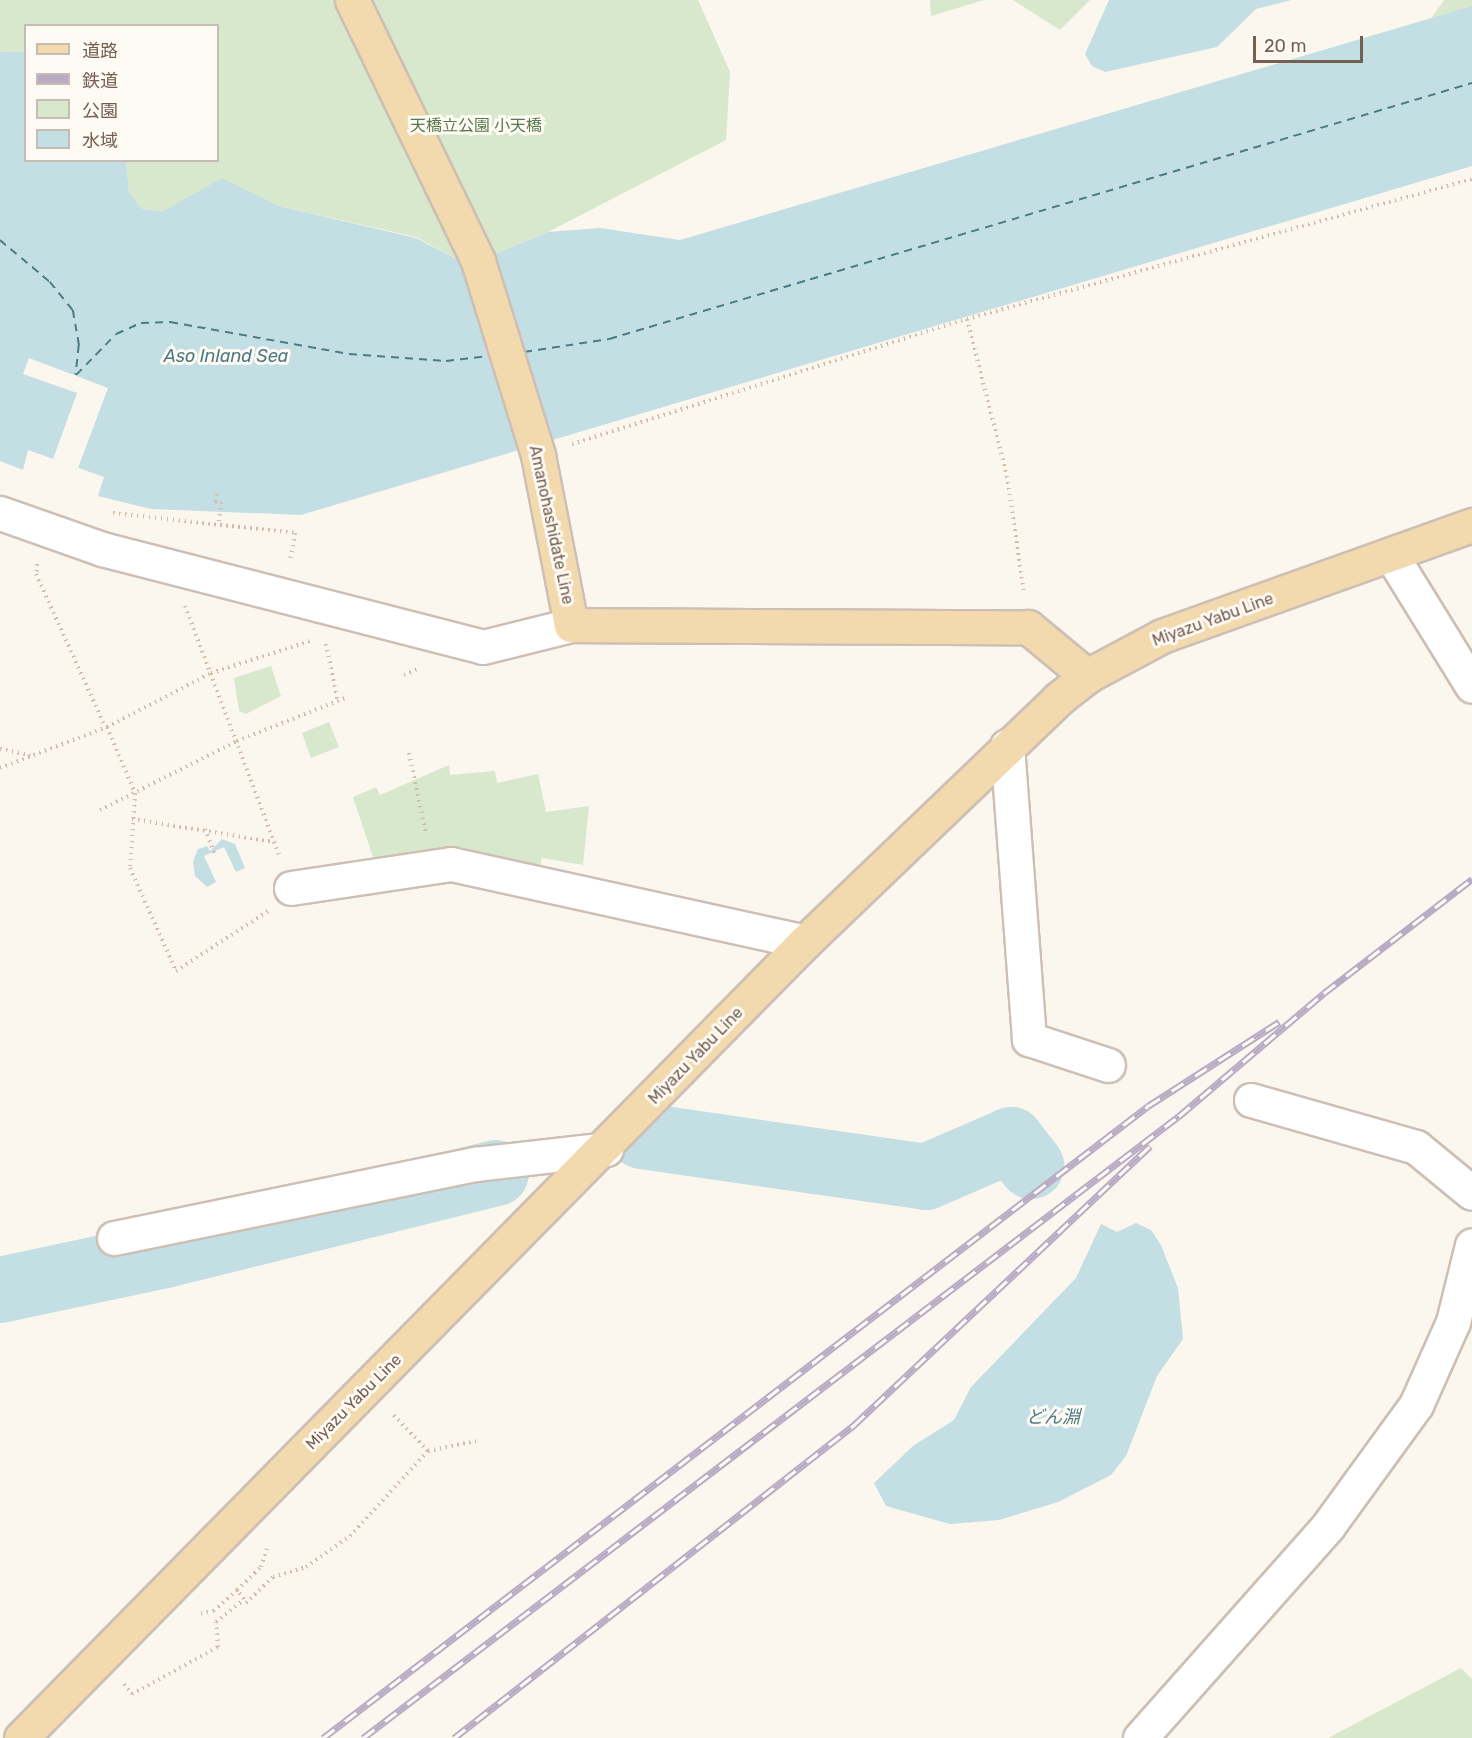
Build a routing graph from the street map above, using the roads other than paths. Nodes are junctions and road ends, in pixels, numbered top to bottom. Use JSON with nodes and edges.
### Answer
{"nodes":[{"id":1,"x":352,"y":0,"type":"edge"},
{"id":2,"x":0,"y":513,"type":"edge"},
{"id":3,"x":1472,"y":525,"type":"edge"},
{"id":4,"x":1393,"y":558,"type":"junction"},
{"id":5,"x":571,"y":625,"type":"junction"},
{"id":6,"x":1087,"y":676,"type":"junction"},
{"id":7,"x":1472,"y":686,"type":"edge"},
{"id":8,"x":1007,"y":746,"type":"junction"},
{"id":9,"x":291,"y":888,"type":"road end"},
{"id":10,"x":805,"y":942,"type":"junction"},
{"id":11,"x":1108,"y":1065,"type":"dead end"},
{"id":12,"x":1251,"y":1100,"type":"dead end"},
{"id":13,"x":606,"y":1149,"type":"junction"},
{"id":14,"x":1472,"y":1193,"type":"edge"},
{"id":15,"x":114,"y":1238,"type":"dead end"},
{"id":16,"x":1472,"y":1245,"type":"edge"},
{"id":17,"x":21,"y":1738,"type":"edge"},
{"id":18,"x":1140,"y":1738,"type":"edge"}],
"edges":[{"from":1,"to":5,"type":"main road","name":"Amanohashidate Line"},
{"from":2,"to":5,"type":"street"},
{"from":3,"to":4,"type":"main road","name":"Miyazu Yabu Line"},
{"from":4,"to":6,"type":"main road","name":"Miyazu Yabu Line"},
{"from":4,"to":7,"type":"street"},
{"from":5,"to":6,"type":"main road","name":"Amanohashidate Line"},
{"from":6,"to":8,"type":"main road","name":"Miyazu Yabu Line"},
{"from":8,"to":10,"type":"main road","name":"Miyazu Yabu Line"},
{"from":8,"to":11,"type":"street"},
{"from":9,"to":10,"type":"street"},
{"from":10,"to":13,"type":"main road","name":"Miyazu Yabu Line"},
{"from":12,"to":14,"type":"street"},
{"from":13,"to":15,"type":"street"},
{"from":13,"to":17,"type":"main road","name":"Miyazu Yabu Line"},
{"from":16,"to":18,"type":"street"}]}
